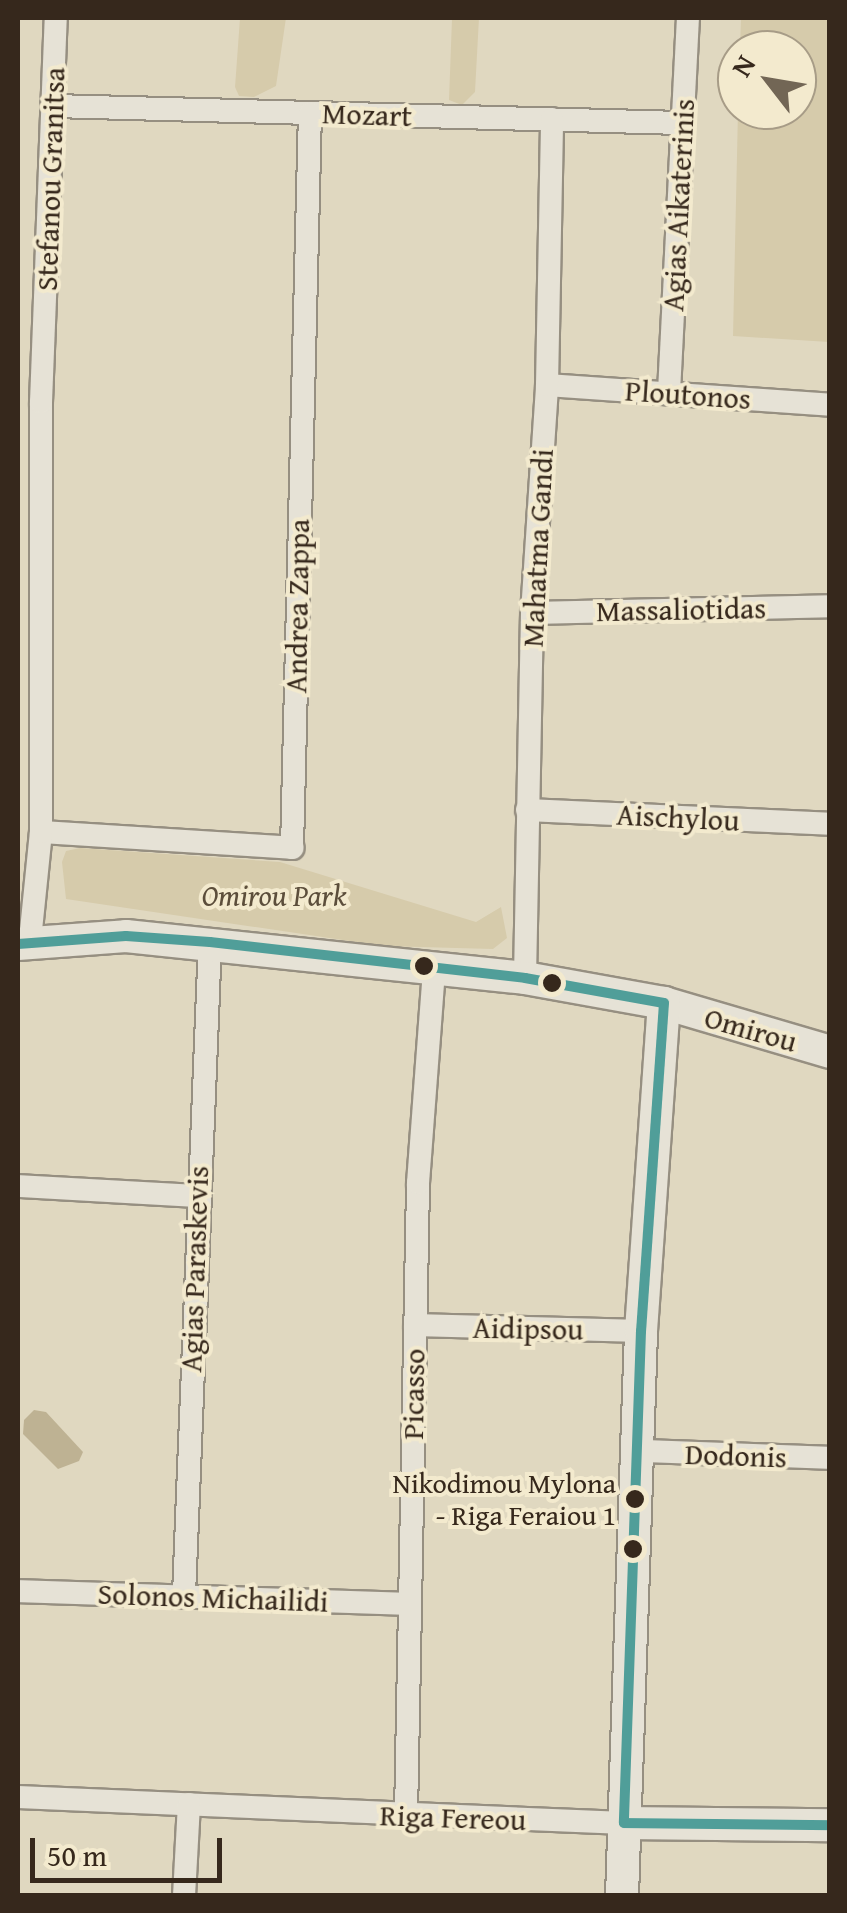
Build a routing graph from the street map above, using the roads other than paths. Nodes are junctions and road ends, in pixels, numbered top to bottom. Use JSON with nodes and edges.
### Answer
{"nodes":[{"id":1,"x":56,"y":18,"type":"edge"},
{"id":2,"x":688,"y":18,"type":"edge"},
{"id":3,"x":52,"y":106,"type":"junction"},
{"id":4,"x":310,"y":113,"type":"junction"},
{"id":5,"x":552,"y":119,"type":"junction"},
{"id":6,"x":682,"y":122,"type":"junction"},
{"id":7,"x":547,"y":385,"type":"junction"},
{"id":8,"x":668,"y":392,"type":"junction"},
{"id":9,"x":29,"y":402,"type":"edge"},
{"id":10,"x":830,"y":405,"type":"edge"},
{"id":11,"x":830,"y":606,"type":"edge"},
{"id":12,"x":532,"y":613,"type":"junction"},
{"id":13,"x":527,"y":810,"type":"junction"},
{"id":14,"x":830,"y":824,"type":"edge"},
{"id":15,"x":41,"y":832,"type":"junction"},
{"id":16,"x":24,"y":942,"type":"edge"},
{"id":17,"x":210,"y":942,"type":"junction"},
{"id":18,"x":434,"y":972,"type":"junction"},
{"id":19,"x":525,"y":978,"type":"junction"},
{"id":20,"x":664,"y":1004,"type":"junction"},
{"id":21,"x":830,"y":1052,"type":"edge"},
{"id":22,"x":18,"y":1186,"type":"edge"},
{"id":23,"x":195,"y":1196,"type":"junction"},
{"id":24,"x":414,"y":1325,"type":"junction"},
{"id":25,"x":641,"y":1331,"type":"junction"},
{"id":26,"x":642,"y":1451,"type":"junction"},
{"id":27,"x":830,"y":1458,"type":"edge"},
{"id":28,"x":18,"y":1591,"type":"edge"},
{"id":29,"x":184,"y":1595,"type":"junction"},
{"id":30,"x":408,"y":1604,"type":"junction"},
{"id":31,"x":18,"y":1797,"type":"edge"},
{"id":32,"x":189,"y":1804,"type":"junction"},
{"id":33,"x":406,"y":1816,"type":"junction"},
{"id":34,"x":624,"y":1823,"type":"junction"},
{"id":35,"x":830,"y":1825,"type":"edge"},
{"id":36,"x":184,"y":1896,"type":"edge"},
{"id":37,"x":622,"y":1896,"type":"edge"}],
"edges":[{"from":1,"to":3,"type":"street","name":"Stefanou Granitsa"},
{"from":2,"to":6,"type":"street","name":"Agias Aikaterinis"},
{"from":3,"to":4,"type":"street","name":"Mozart"},
{"from":3,"to":9,"type":"street","name":"Stefanou Granitsa"},
{"from":4,"to":5,"type":"street","name":"Mozart"},
{"from":4,"to":15,"type":"street","name":"Andrea Zappa"},
{"from":5,"to":6,"type":"street","name":"Mozart"},
{"from":5,"to":7,"type":"street","name":"Mahatma Gandi"},
{"from":6,"to":8,"type":"street","name":"Agias Aikaterinis"},
{"from":7,"to":8,"type":"street","name":"Ploutonos"},
{"from":7,"to":12,"type":"street","name":"Mahatma Gandi"},
{"from":8,"to":10,"type":"street","name":"Ploutonos"},
{"from":9,"to":15,"type":"street","name":"Stefanou Granitsa"},
{"from":11,"to":12,"type":"street","name":"Massaliotidas"},
{"from":12,"to":13,"type":"street","name":"Mahatma Gandi"},
{"from":13,"to":14,"type":"street","name":"Aischylou"},
{"from":13,"to":19,"type":"street","name":"Mahatma Gandi"},
{"from":15,"to":16,"type":"street","name":"Stefanou Granitsa"},
{"from":16,"to":17,"type":"street","name":"Omirou"},
{"from":17,"to":18,"type":"street","name":"Omirou"},
{"from":17,"to":23,"type":"street","name":"Agias Paraskevis"},
{"from":18,"to":19,"type":"street","name":"Omirou"},
{"from":18,"to":24,"type":"street","name":"Picasso"},
{"from":19,"to":20,"type":"street","name":"Omirou"},
{"from":20,"to":21,"type":"street","name":"Omirou"},
{"from":20,"to":25,"type":"street"},
{"from":22,"to":23,"type":"street"},
{"from":23,"to":29,"type":"street","name":"Agias Paraskevis"},
{"from":24,"to":25,"type":"street","name":"Aidipsou"},
{"from":24,"to":30,"type":"street","name":"Picasso"},
{"from":25,"to":26,"type":"street"},
{"from":26,"to":27,"type":"street","name":"Dodonis"},
{"from":26,"to":34,"type":"street"},
{"from":28,"to":29,"type":"street","name":"Solonos Michailidi"},
{"from":29,"to":30,"type":"street","name":"Solonos Michailidi"},
{"from":30,"to":33,"type":"street","name":"Picasso"},
{"from":31,"to":32,"type":"street","name":"Riga Fereou"},
{"from":32,"to":33,"type":"street","name":"Riga Fereou"},
{"from":32,"to":36,"type":"street"},
{"from":33,"to":34,"type":"street","name":"Riga Fereou"},
{"from":34,"to":35,"type":"street","name":"Riga Fereou"},
{"from":34,"to":37,"type":"street"}]}
